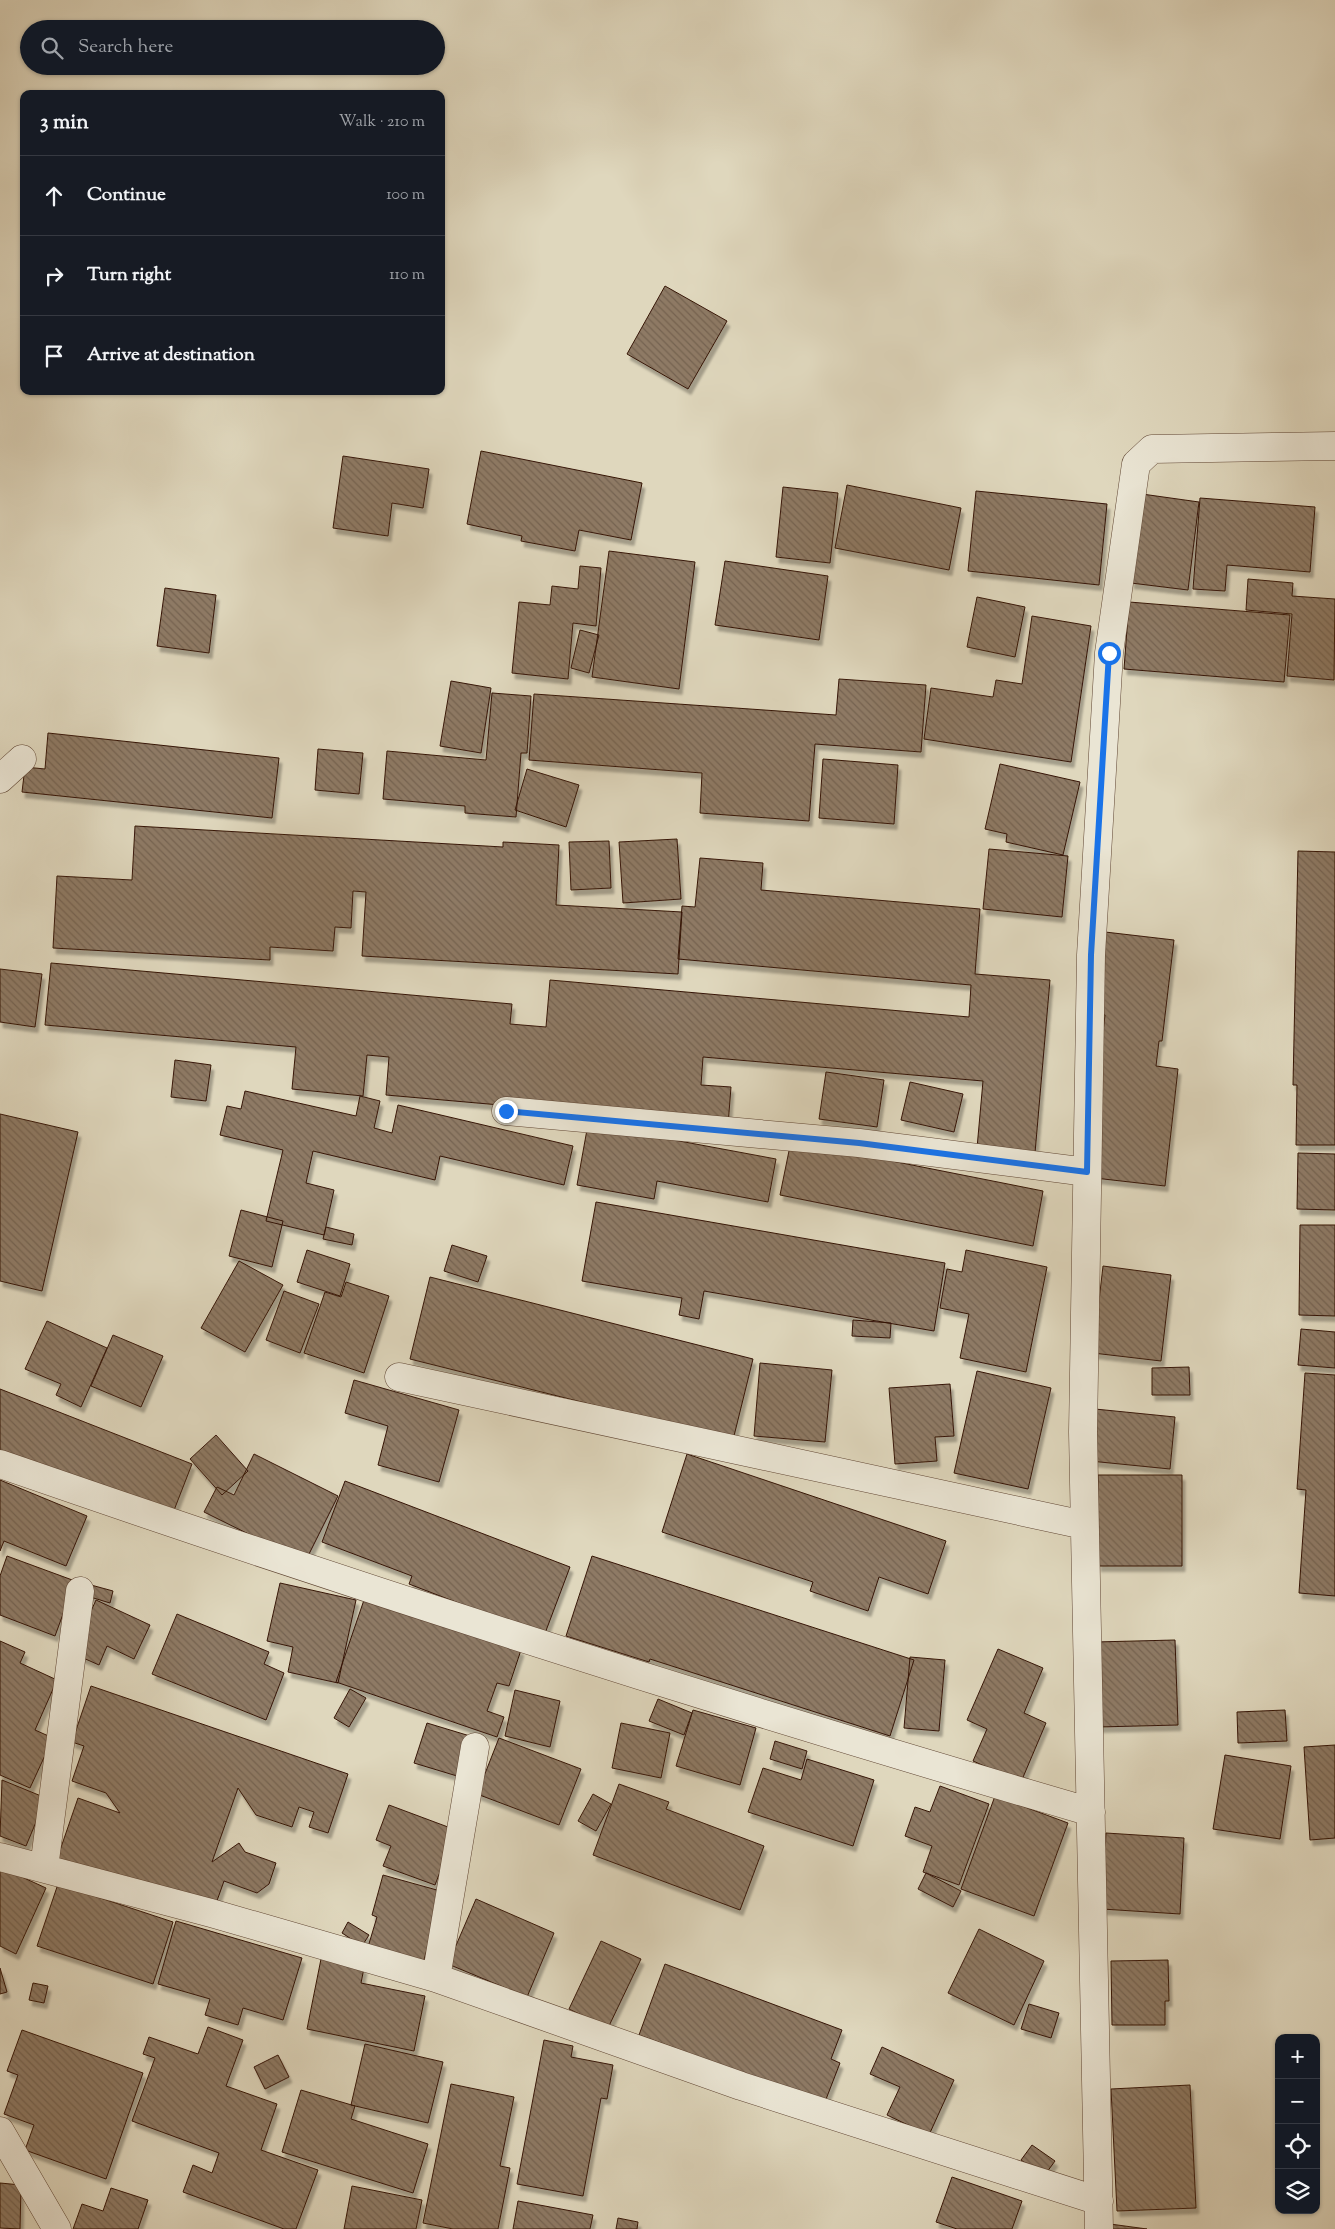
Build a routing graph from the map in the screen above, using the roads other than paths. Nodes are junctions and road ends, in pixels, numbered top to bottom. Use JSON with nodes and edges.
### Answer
{"nodes":[{"id":1,"x":1335,"y":446,"type":"edge"},
{"id":2,"x":22,"y":759,"type":"dead end"},
{"id":3,"x":0,"y":779,"type":"edge"},
{"id":4,"x":506,"y":1111,"type":"dead end"},
{"id":5,"x":1087,"y":1172,"type":"junction"},
{"id":6,"x":399,"y":1377,"type":"dead end"},
{"id":7,"x":0,"y":1464,"type":"edge"},
{"id":8,"x":1084,"y":1525,"type":"junction"},
{"id":9,"x":80,"y":1591,"type":"dead end"},
{"id":10,"x":475,"y":1747,"type":"dead end"},
{"id":11,"x":1091,"y":1812,"type":"junction"},
{"id":12,"x":0,"y":1857,"type":"edge"},
{"id":13,"x":44,"y":1868,"type":"junction"},
{"id":14,"x":436,"y":1978,"type":"junction"},
{"id":15,"x":0,"y":2131,"type":"edge"},
{"id":16,"x":1099,"y":2201,"type":"junction"},
{"id":17,"x":57,"y":2229,"type":"edge"},
{"id":18,"x":1099,"y":2229,"type":"edge"}],
"edges":[{"from":1,"to":5,"type":"street"},
{"from":2,"to":3,"type":"street"},
{"from":4,"to":5,"type":"street"},
{"from":5,"to":8,"type":"street"},
{"from":6,"to":8,"type":"street"},
{"from":7,"to":11,"type":"street"},
{"from":8,"to":11,"type":"street"},
{"from":9,"to":13,"type":"street"},
{"from":10,"to":14,"type":"street"},
{"from":11,"to":16,"type":"street"},
{"from":12,"to":13,"type":"street"},
{"from":13,"to":14,"type":"street"},
{"from":14,"to":16,"type":"street"},
{"from":15,"to":17,"type":"street"},
{"from":16,"to":18,"type":"street"}]}
